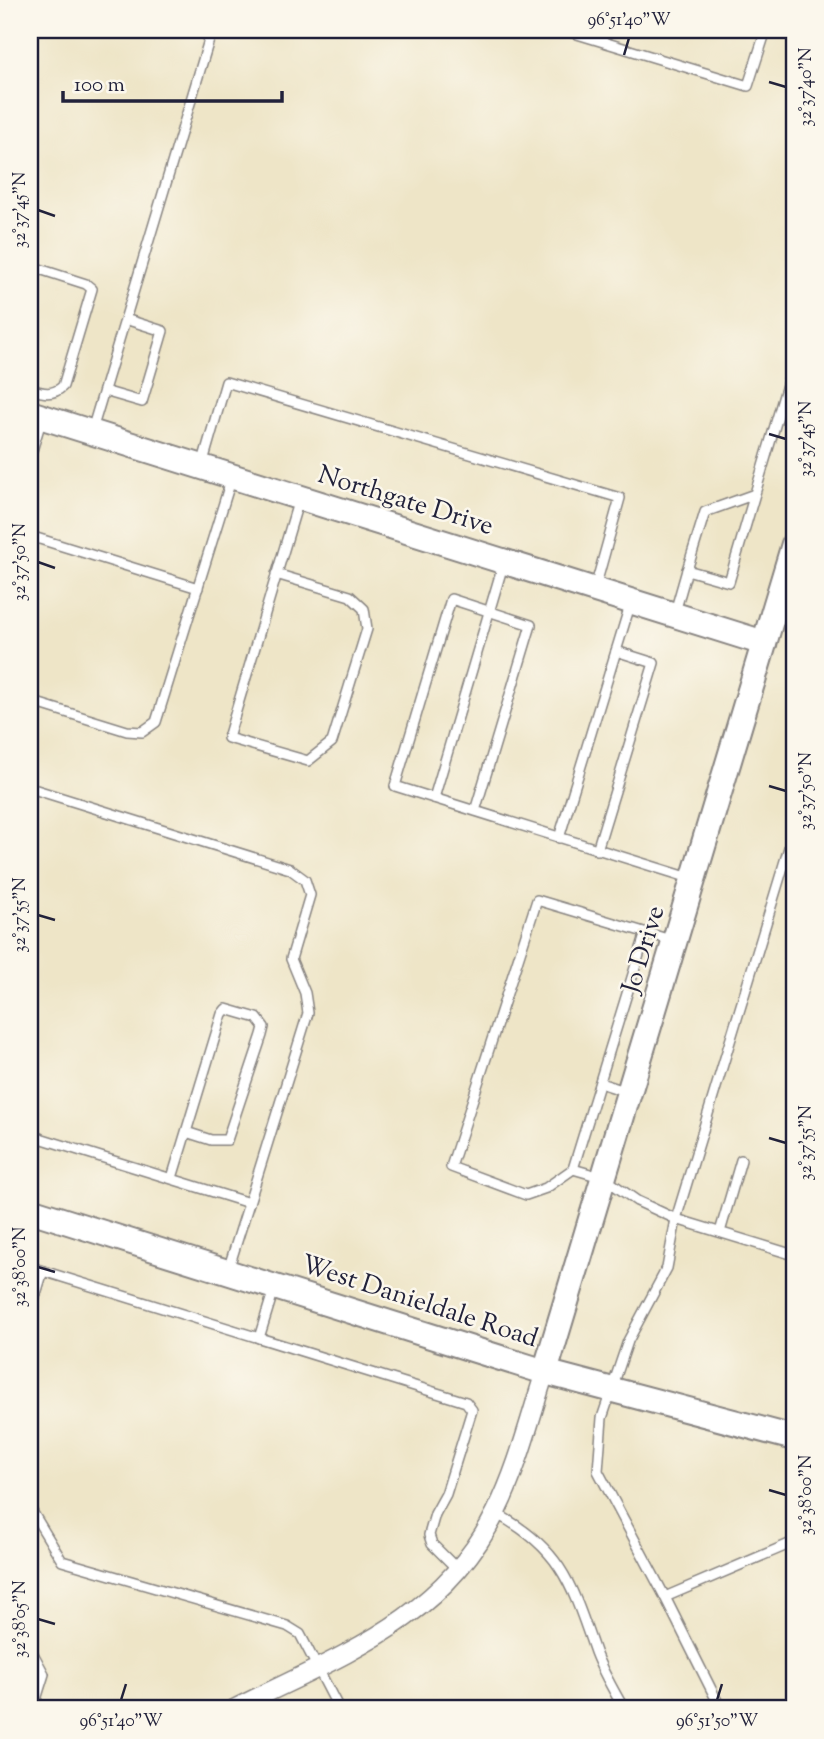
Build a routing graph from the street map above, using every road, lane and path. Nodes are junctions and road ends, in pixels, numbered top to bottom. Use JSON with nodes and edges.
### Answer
{"nodes":[{"id":1,"x":212,"y":30,"type":"edge"},
{"id":2,"x":564,"y":30,"type":"edge"},
{"id":3,"x":766,"y":30,"type":"edge"},
{"id":4,"x":30,"y":266,"type":"edge"},
{"id":5,"x":125,"y":319,"type":"junction"},
{"id":6,"x":794,"y":360,"type":"edge"},
{"id":7,"x":30,"y":389,"type":"edge"},
{"id":8,"x":104,"y":391,"type":"junction"},
{"id":9,"x":36,"y":415,"type":"edge"},
{"id":10,"x":91,"y":432,"type":"junction"},
{"id":11,"x":30,"y":457,"type":"edge"},
{"id":12,"x":202,"y":467,"type":"junction"},
{"id":13,"x":233,"y":476,"type":"junction"},
{"id":14,"x":755,"y":494,"type":"junction"},
{"id":15,"x":299,"y":497,"type":"junction"},
{"id":16,"x":30,"y":536,"type":"edge"},
{"id":17,"x":794,"y":544,"type":"edge"},
{"id":18,"x":504,"y":561,"type":"junction"},
{"id":19,"x":687,"y":570,"type":"junction"},
{"id":20,"x":276,"y":574,"type":"junction"},
{"id":21,"x":198,"y":588,"type":"junction"},
{"id":22,"x":594,"y":590,"type":"junction"},
{"id":23,"x":632,"y":601,"type":"junction"},
{"id":24,"x":489,"y":612,"type":"junction"},
{"id":25,"x":674,"y":614,"type":"junction"},
{"id":26,"x":764,"y":643,"type":"junction"},
{"id":27,"x":616,"y":651,"type":"junction"},
{"id":28,"x":30,"y":701,"type":"edge"},
{"id":29,"x":30,"y":788,"type":"edge"},
{"id":30,"x":434,"y":798,"type":"junction"},
{"id":31,"x":475,"y":811,"type":"junction"},
{"id":32,"x":794,"y":831,"type":"edge"},
{"id":33,"x":559,"y":838,"type":"junction"},
{"id":34,"x":597,"y":850,"type":"junction"},
{"id":35,"x":695,"y":880,"type":"junction"},
{"id":36,"x":646,"y":932,"type":"junction"},
{"id":37,"x":676,"y":941,"type":"junction"},
{"id":38,"x":600,"y":1083,"type":"junction"},
{"id":39,"x":630,"y":1092,"type":"junction"},
{"id":40,"x":186,"y":1132,"type":"junction"},
{"id":41,"x":30,"y":1135,"type":"edge"},
{"id":42,"x":741,"y":1160,"type":"dead end"},
{"id":43,"x":573,"y":1170,"type":"junction"},
{"id":44,"x":172,"y":1178,"type":"junction"},
{"id":45,"x":604,"y":1178,"type":"junction"},
{"id":46,"x":249,"y":1203,"type":"junction"},
{"id":47,"x":30,"y":1210,"type":"edge"},
{"id":48,"x":676,"y":1219,"type":"junction"},
{"id":49,"x":720,"y":1232,"type":"junction"},
{"id":50,"x":794,"y":1255,"type":"edge"},
{"id":51,"x":30,"y":1267,"type":"edge"},
{"id":52,"x":228,"y":1270,"type":"junction"},
{"id":53,"x":43,"y":1271,"type":"junction"},
{"id":54,"x":275,"y":1285,"type":"junction"},
{"id":55,"x":31,"y":1310,"type":"edge"},
{"id":56,"x":259,"y":1338,"type":"junction"},
{"id":57,"x":545,"y":1371,"type":"junction"},
{"id":58,"x":613,"y":1389,"type":"junction"},
{"id":59,"x":794,"y":1438,"type":"edge"},
{"id":60,"x":30,"y":1508,"type":"edge"},
{"id":61,"x":495,"y":1513,"type":"junction"},
{"id":62,"x":794,"y":1542,"type":"edge"},
{"id":63,"x":458,"y":1570,"type":"junction"},
{"id":64,"x":665,"y":1597,"type":"junction"},
{"id":65,"x":30,"y":1648,"type":"edge"},
{"id":66,"x":318,"y":1666,"type":"junction"},
{"id":67,"x":33,"y":1709,"type":"edge"},
{"id":68,"x":234,"y":1709,"type":"edge"},
{"id":69,"x":340,"y":1709,"type":"edge"},
{"id":70,"x":624,"y":1709,"type":"edge"},
{"id":71,"x":721,"y":1709,"type":"edge"}],
"edges":[{"from":1,"to":5,"type":"lane"},
{"from":2,"to":3,"type":"lane"},
{"from":4,"to":7,"type":"lane"},
{"from":5,"to":8,"type":"lane"},
{"from":5,"to":8,"type":"lane"},
{"from":6,"to":14,"type":"lane"},
{"from":8,"to":10,"type":"lane"},
{"from":9,"to":10,"type":"street","name":"Northgate Drive"},
{"from":9,"to":11,"type":"lane"},
{"from":10,"to":12,"type":"street","name":"Northgate Drive"},
{"from":12,"to":13,"type":"street","name":"Northgate Drive"},
{"from":12,"to":22,"type":"lane"},
{"from":13,"to":15,"type":"street","name":"Northgate Drive"},
{"from":13,"to":21,"type":"lane"},
{"from":14,"to":19,"type":"lane"},
{"from":14,"to":19,"type":"lane"},
{"from":15,"to":18,"type":"street","name":"Northgate Drive"},
{"from":15,"to":20,"type":"lane"},
{"from":16,"to":21,"type":"lane"},
{"from":17,"to":26,"type":"street","name":"Jo Drive"},
{"from":18,"to":22,"type":"street","name":"Northgate Drive"},
{"from":18,"to":24,"type":"lane"},
{"from":19,"to":25,"type":"lane"},
{"from":20,"to":20,"type":"lane"},
{"from":21,"to":28,"type":"lane"},
{"from":22,"to":23,"type":"street","name":"Northgate Drive"},
{"from":23,"to":25,"type":"street","name":"Northgate Drive"},
{"from":23,"to":27,"type":"lane"},
{"from":24,"to":30,"type":"lane"},
{"from":24,"to":30,"type":"lane"},
{"from":24,"to":31,"type":"lane"},
{"from":25,"to":26,"type":"street","name":"Northgate Drive"},
{"from":26,"to":35,"type":"street","name":"Jo Drive"},
{"from":27,"to":33,"type":"lane"},
{"from":27,"to":34,"type":"lane"},
{"from":29,"to":46,"type":"lane"},
{"from":30,"to":31,"type":"lane"},
{"from":31,"to":33,"type":"lane"},
{"from":32,"to":48,"type":"lane"},
{"from":33,"to":34,"type":"lane"},
{"from":34,"to":35,"type":"lane"},
{"from":35,"to":37,"type":"street","name":"Jo Drive"},
{"from":36,"to":37,"type":"lane"},
{"from":36,"to":38,"type":"lane"},
{"from":36,"to":43,"type":"lane"},
{"from":37,"to":39,"type":"street","name":"Jo Drive"},
{"from":38,"to":39,"type":"lane"},
{"from":38,"to":43,"type":"lane"},
{"from":39,"to":45,"type":"street","name":"Jo Drive"},
{"from":40,"to":40,"type":"lane"},
{"from":40,"to":44,"type":"lane"},
{"from":41,"to":44,"type":"lane"},
{"from":42,"to":49,"type":"lane"},
{"from":43,"to":45,"type":"lane"},
{"from":44,"to":46,"type":"lane"},
{"from":45,"to":48,"type":"lane"},
{"from":45,"to":57,"type":"street","name":"Jo Drive"},
{"from":46,"to":52,"type":"lane"},
{"from":47,"to":52,"type":"street","name":"West Danieldale Road"},
{"from":48,"to":49,"type":"lane"},
{"from":48,"to":58,"type":"lane"},
{"from":49,"to":50,"type":"lane"},
{"from":51,"to":53,"type":"lane"},
{"from":52,"to":54,"type":"street","name":"West Danieldale Road"},
{"from":53,"to":55,"type":"lane"},
{"from":53,"to":56,"type":"lane"},
{"from":54,"to":56,"type":"lane"},
{"from":54,"to":57,"type":"street","name":"West Danieldale Road"},
{"from":56,"to":63,"type":"lane"},
{"from":57,"to":58,"type":"street","name":"West Danieldale Road"},
{"from":57,"to":61,"type":"street"},
{"from":58,"to":59,"type":"street","name":"West Danieldale Road"},
{"from":58,"to":64,"type":"lane"},
{"from":60,"to":66,"type":"lane"},
{"from":61,"to":63,"type":"street"},
{"from":61,"to":70,"type":"lane"},
{"from":62,"to":64,"type":"lane"},
{"from":63,"to":66,"type":"street"},
{"from":64,"to":71,"type":"lane"},
{"from":65,"to":67,"type":"lane"},
{"from":66,"to":68,"type":"street"},
{"from":66,"to":69,"type":"lane"}]}
